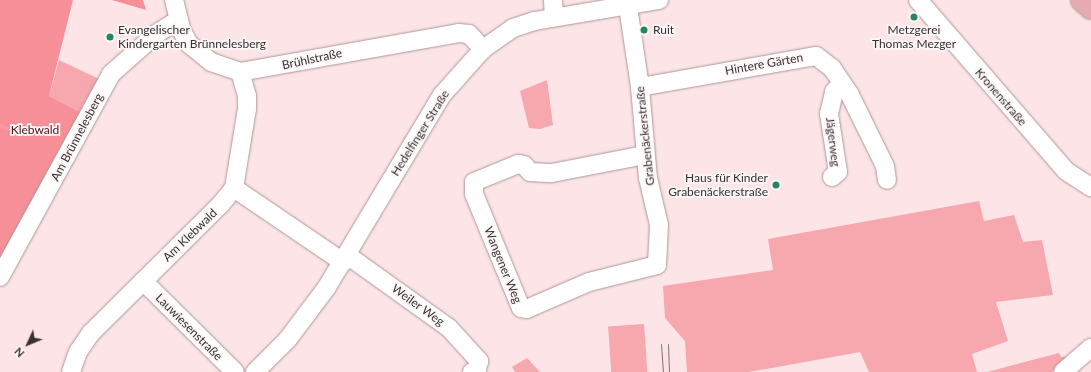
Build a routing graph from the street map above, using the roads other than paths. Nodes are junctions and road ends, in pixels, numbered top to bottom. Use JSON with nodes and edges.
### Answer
{"nodes":[{"id":1,"x":174,"y":0,"type":"edge"},
{"id":2,"x":658,"y":0,"type":"edge"},
{"id":3,"x":918,"y":0,"type":"edge"},
{"id":4,"x":1082,"y":0,"type":"edge"},
{"id":5,"x":628,"y":3,"type":"edge"},
{"id":6,"x":1091,"y":8,"type":"edge"},
{"id":7,"x":553,"y":9,"type":"edge"},
{"id":8,"x":178,"y":20,"type":"junction"},
{"id":9,"x":483,"y":49,"type":"junction"},
{"id":10,"x":240,"y":72,"type":"junction"},
{"id":11,"x":841,"y":84,"type":"junction"},
{"id":12,"x":640,"y":87,"type":"junction"},
{"id":13,"x":645,"y":155,"type":"junction"},
{"id":14,"x":832,"y":177,"type":"dead end"},
{"id":15,"x":887,"y":180,"type":"dead end"},
{"id":16,"x":1091,"y":187,"type":"edge"},
{"id":17,"x":234,"y":188,"type":"junction"},
{"id":18,"x":345,"y":259,"type":"junction"},
{"id":19,"x":657,"y":265,"type":"joint"},
{"id":20,"x":0,"y":276,"type":"edge"},
{"id":21,"x":143,"y":281,"type":"junction"},
{"id":22,"x":1091,"y":348,"type":"edge"},
{"id":23,"x":475,"y":369,"type":"edge"},
{"id":24,"x":71,"y":372,"type":"edge"},
{"id":25,"x":235,"y":372,"type":"edge"},
{"id":26,"x":255,"y":372,"type":"edge"},
{"id":27,"x":1063,"y":372,"type":"edge"}],
"edges":[{"from":1,"to":8,"type":"street","name":"Brühlstraße"},
{"from":2,"to":5,"type":"street","name":"Hedelfinger Straße"},
{"from":3,"to":16,"type":"street","name":"Kronenstraße"},
{"from":4,"to":6,"type":"main road"},
{"from":5,"to":7,"type":"street","name":"Hedelfinger Straße"},
{"from":5,"to":12,"type":"street","name":"Grabenäckerstraße"},
{"from":7,"to":9,"type":"street","name":"Hedelfinger Straße"},
{"from":8,"to":10,"type":"street","name":"Brühlstraße"},
{"from":8,"to":20,"type":"street","name":"Am Brünnelesberg"},
{"from":9,"to":10,"type":"street","name":"Brühlstraße"},
{"from":9,"to":18,"type":"street","name":"Hedelfinger Straße"},
{"from":10,"to":17,"type":"street","name":"Am Klebwald"},
{"from":11,"to":12,"type":"street","name":"Hintere Gärten"},
{"from":11,"to":14,"type":"street","name":"Jägerweg"},
{"from":11,"to":15,"type":"street","name":"Hintere Gärten"},
{"from":12,"to":13,"type":"street","name":"Grabenäckerstraße"},
{"from":13,"to":19,"type":"street","name":"Grabenäckerstraße"},
{"from":13,"to":19,"type":"street","name":"Wangener Weg"},
{"from":17,"to":18,"type":"street","name":"Weiler Weg"},
{"from":17,"to":21,"type":"street","name":"Am Klebwald"},
{"from":18,"to":23,"type":"street","name":"Weiler Weg"},
{"from":18,"to":26,"type":"street","name":"Hedelfinger Straße"},
{"from":21,"to":24,"type":"street","name":"Am Klebwald"},
{"from":21,"to":25,"type":"street","name":"Lauwiesenstraße"},
{"from":22,"to":27,"type":"street"}]}
